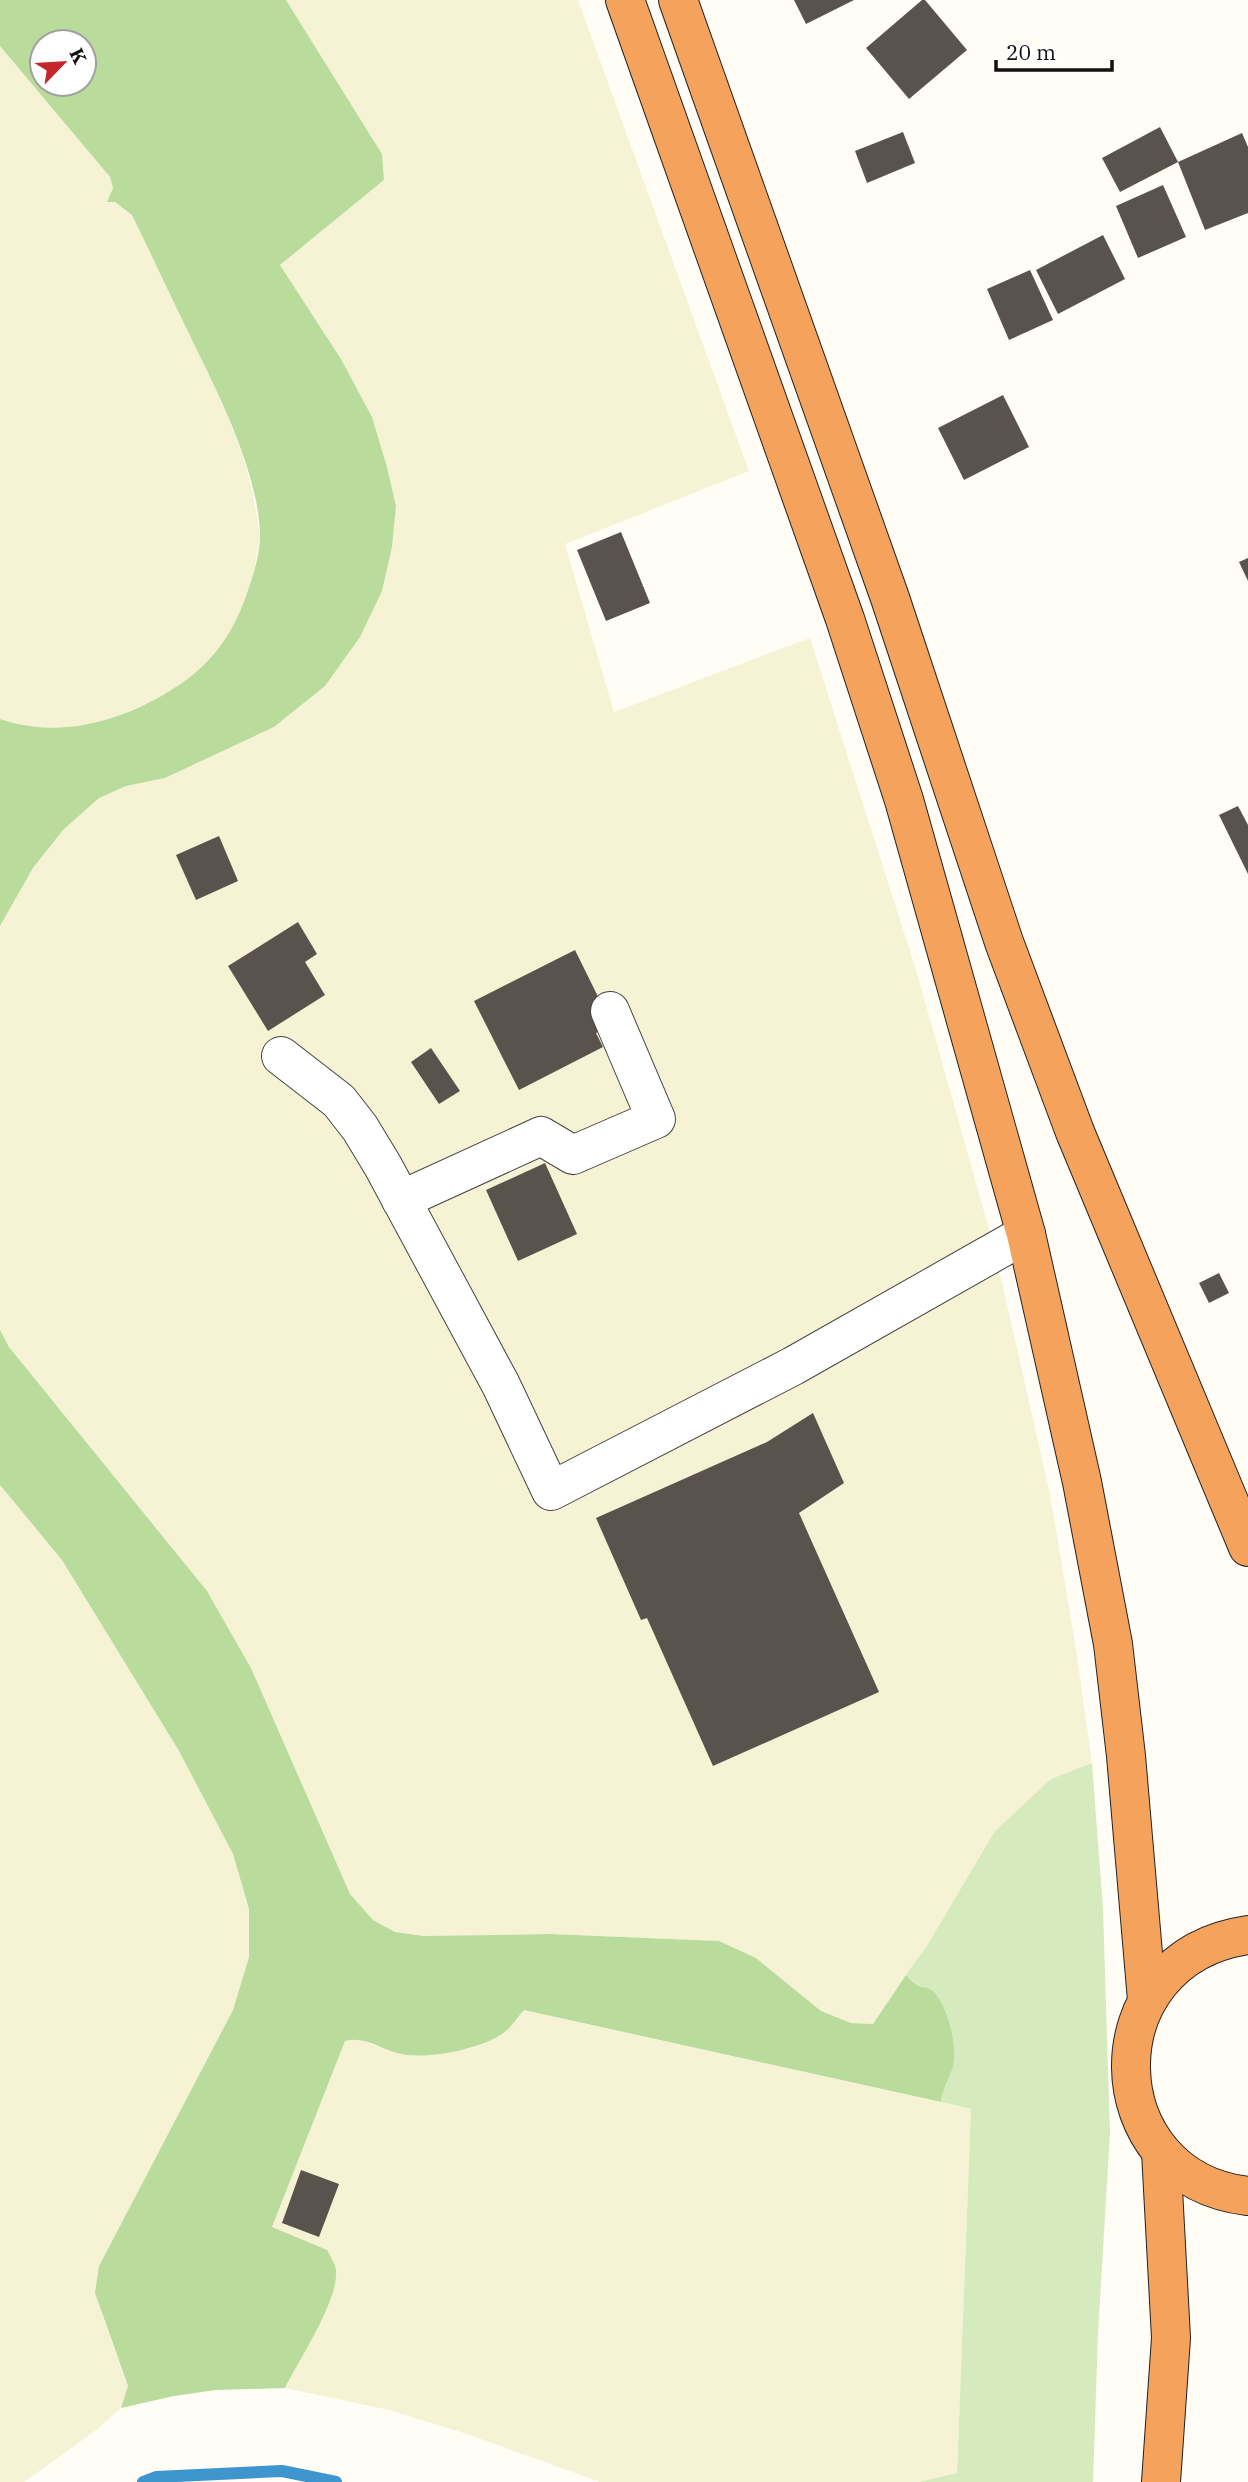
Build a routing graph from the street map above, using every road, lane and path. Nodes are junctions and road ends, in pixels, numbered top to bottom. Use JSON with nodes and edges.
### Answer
{"nodes":[{"id":1,"x":625,"y":0,"type":"edge"},
{"id":2,"x":678,"y":0,"type":"edge"},
{"id":3,"x":610,"y":1012,"type":"dead end"},
{"id":4,"x":281,"y":1056,"type":"dead end"},
{"id":5,"x":401,"y":1200,"type":"junction"},
{"id":6,"x":1026,"y":1234,"type":"junction"},
{"id":7,"x":1248,"y":1547,"type":"edge"},
{"id":8,"x":1248,"y":1935,"type":"edge"},
{"id":9,"x":1147,"y":2000,"type":"junction"},
{"id":10,"x":1161,"y":2152,"type":"junction"},
{"id":11,"x":1248,"y":2196,"type":"edge"},
{"id":12,"x":1161,"y":2482,"type":"edge"}],
"edges":[{"from":1,"to":6,"type":"highway"},
{"from":2,"to":7,"type":"highway"},
{"from":3,"to":5,"type":"street"},
{"from":4,"to":5,"type":"street"},
{"from":5,"to":6,"type":"street"},
{"from":6,"to":9,"type":"highway"},
{"from":8,"to":9,"type":"highway"},
{"from":9,"to":10,"type":"highway"},
{"from":10,"to":11,"type":"highway"},
{"from":10,"to":12,"type":"highway"}]}
